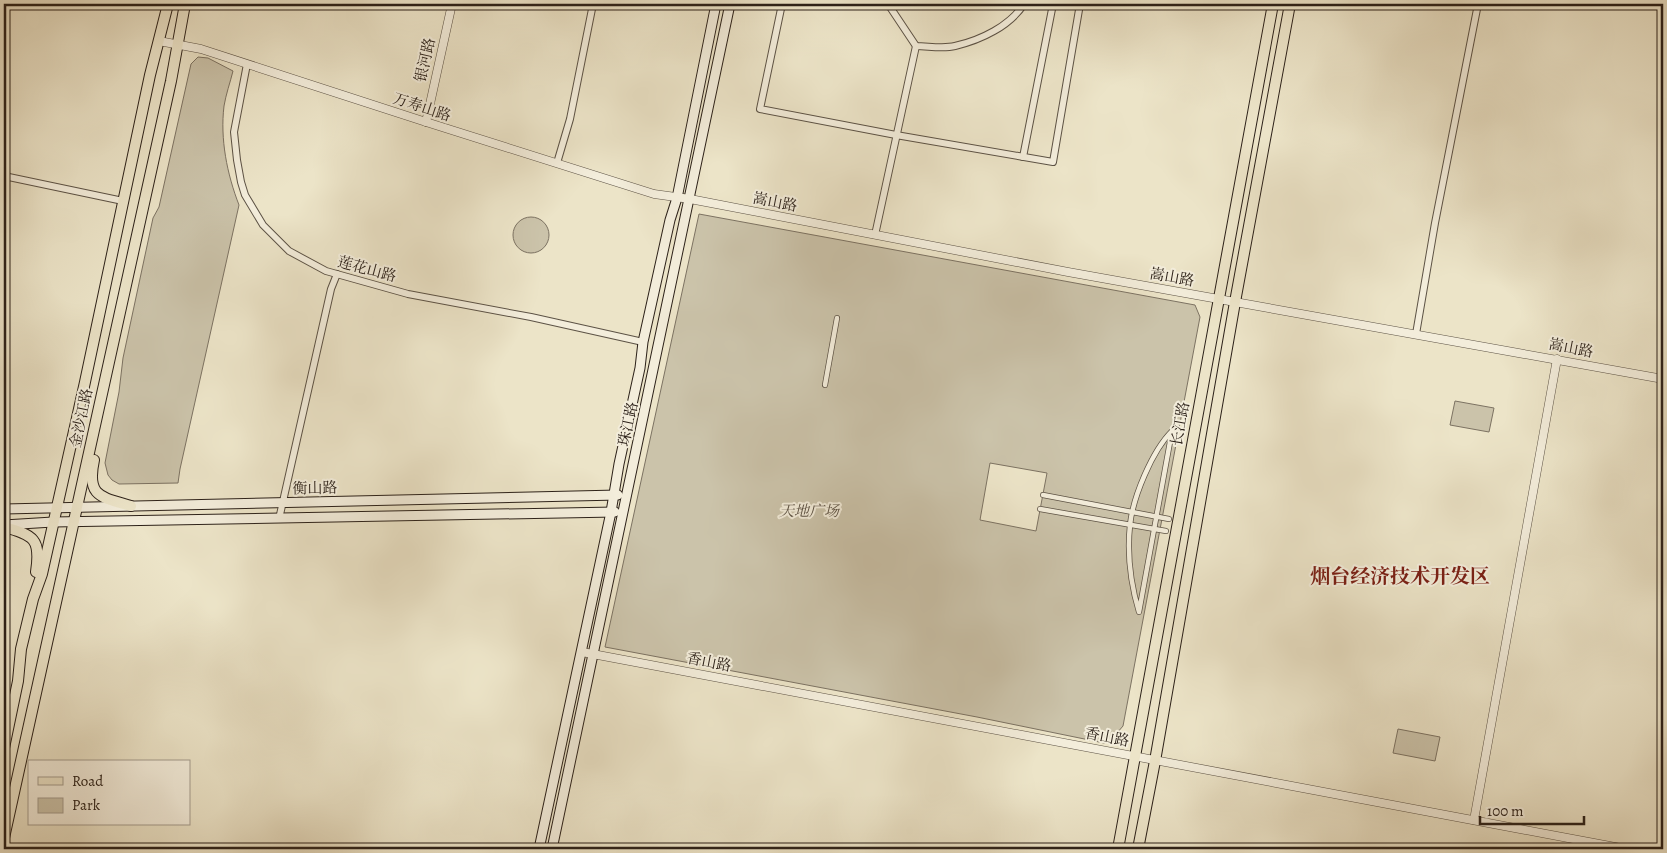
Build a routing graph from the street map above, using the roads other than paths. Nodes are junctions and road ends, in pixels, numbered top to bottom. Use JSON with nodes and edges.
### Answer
{"nodes":[{"id":1,"x":168,"y":4,"type":"edge"},
{"id":2,"x":185,"y":4,"type":"edge"},
{"id":3,"x":452,"y":4,"type":"edge"},
{"id":4,"x":593,"y":4,"type":"edge"},
{"id":5,"x":716,"y":4,"type":"edge"},
{"id":6,"x":730,"y":4,"type":"edge"},
{"id":7,"x":782,"y":4,"type":"edge"},
{"id":8,"x":888,"y":4,"type":"edge"},
{"id":9,"x":1024,"y":4,"type":"edge"},
{"id":10,"x":1053,"y":4,"type":"edge"},
{"id":11,"x":1080,"y":4,"type":"edge"},
{"id":12,"x":1273,"y":4,"type":"edge"},
{"id":13,"x":1290,"y":4,"type":"edge"},
{"id":14,"x":1478,"y":4,"type":"edge"},
{"id":15,"x":160,"y":40,"type":"junction"},
{"id":16,"x":178,"y":44,"type":"junction"},
{"id":17,"x":916,"y":46,"type":"junction"},
{"id":18,"x":247,"y":64,"type":"junction"},
{"id":19,"x":426,"y":122,"type":"junction"},
{"id":20,"x":896,"y":135,"type":"junction"},
{"id":21,"x":1023,"y":157,"type":"junction"},
{"id":22,"x":557,"y":163,"type":"junction"},
{"id":23,"x":4,"y":176,"type":"edge"},
{"id":24,"x":677,"y":198,"type":"junction"},
{"id":25,"x":690,"y":200,"type":"junction"},
{"id":26,"x":123,"y":201,"type":"junction"},
{"id":27,"x":875,"y":235,"type":"junction"},
{"id":28,"x":336,"y":274,"type":"junction"},
{"id":29,"x":1218,"y":299,"type":"junction"},
{"id":30,"x":1235,"y":302,"type":"junction"},
{"id":31,"x":837,"y":318,"type":"dead end"},
{"id":32,"x":1416,"y":334,"type":"junction"},
{"id":33,"x":643,"y":342,"type":"junction"},
{"id":34,"x":109,"y":356,"type":"junction"},
{"id":35,"x":1557,"y":359,"type":"junction"},
{"id":36,"x":1663,"y":379,"type":"edge"},
{"id":37,"x":824,"y":385,"type":"dead end"},
{"id":38,"x":613,"y":495,"type":"junction"},
{"id":39,"x":1043,"y":495,"type":"dead end"},
{"id":40,"x":626,"y":496,"type":"junction"},
{"id":41,"x":282,"y":502,"type":"junction"},
{"id":42,"x":131,"y":506,"type":"junction"},
{"id":43,"x":56,"y":507,"type":"junction"},
{"id":44,"x":78,"y":507,"type":"junction"},
{"id":45,"x":4,"y":509,"type":"edge"},
{"id":46,"x":1040,"y":509,"type":"dead end"},
{"id":47,"x":611,"y":512,"type":"junction"},
{"id":48,"x":623,"y":512,"type":"junction"},
{"id":49,"x":1133,"y":512,"type":"junction"},
{"id":50,"x":279,"y":519,"type":"junction"},
{"id":51,"x":1169,"y":519,"type":"dead end"},
{"id":52,"x":53,"y":522,"type":"junction"},
{"id":53,"x":74,"y":522,"type":"junction"},
{"id":54,"x":1130,"y":525,"type":"junction"},
{"id":55,"x":4,"y":526,"type":"edge"},
{"id":56,"x":1166,"y":531,"type":"dead end"},
{"id":57,"x":33,"y":599,"type":"junction"},
{"id":58,"x":582,"y":652,"type":"junction"},
{"id":59,"x":594,"y":654,"type":"junction"},
{"id":60,"x":4,"y":748,"type":"edge"},
{"id":61,"x":1136,"y":757,"type":"junction"},
{"id":62,"x":1155,"y":761,"type":"junction"},
{"id":63,"x":1474,"y":820,"type":"junction"},
{"id":64,"x":4,"y":838,"type":"edge"},
{"id":65,"x":539,"y":849,"type":"edge"},
{"id":66,"x":552,"y":849,"type":"edge"},
{"id":67,"x":1118,"y":849,"type":"edge"},
{"id":68,"x":1138,"y":849,"type":"edge"},
{"id":69,"x":1626,"y":849,"type":"edge"}],
"edges":[{"from":1,"to":15,"type":"main road","name":"金沙江路"},
{"from":2,"to":16,"type":"main road","name":"金沙江路"},
{"from":3,"to":19,"type":"street","name":"银河路"},
{"from":4,"to":22,"type":"street"},
{"from":5,"to":24,"type":"main road"},
{"from":6,"to":25,"type":"main road","name":"珠江路"},
{"from":7,"to":20,"type":"street"},
{"from":8,"to":17,"type":"street"},
{"from":9,"to":17,"type":"street"},
{"from":10,"to":21,"type":"street"},
{"from":11,"to":21,"type":"street"},
{"from":12,"to":29,"type":"main road","name":"长江路"},
{"from":13,"to":30,"type":"main road"},
{"from":14,"to":32,"type":"street"},
{"from":15,"to":16,"type":"street","name":"万寿山路"},
{"from":15,"to":26,"type":"main road","name":"金沙江路"},
{"from":16,"to":18,"type":"street","name":"万寿山路"},
{"from":16,"to":34,"type":"main road","name":"金沙江路"},
{"from":17,"to":20,"type":"street"},
{"from":18,"to":19,"type":"street","name":"万寿山路"},
{"from":18,"to":28,"type":"street","name":"莲花山路"},
{"from":19,"to":22,"type":"street","name":"万寿山路"},
{"from":20,"to":21,"type":"street"},
{"from":20,"to":27,"type":"street"},
{"from":22,"to":24,"type":"street","name":"万寿山路"},
{"from":23,"to":26,"type":"street"},
{"from":24,"to":25,"type":"street","name":"嵩山路"},
{"from":24,"to":33,"type":"main road"},
{"from":25,"to":27,"type":"street","name":"嵩山路"},
{"from":25,"to":40,"type":"main road","name":"珠江路"},
{"from":26,"to":43,"type":"main road","name":"金沙江路"},
{"from":27,"to":29,"type":"street","name":"嵩山路"},
{"from":28,"to":33,"type":"street","name":"莲花山路"},
{"from":28,"to":41,"type":"street"},
{"from":29,"to":30,"type":"street","name":"嵩山路"},
{"from":29,"to":61,"type":"main road","name":"长江路"},
{"from":30,"to":32,"type":"street","name":"嵩山路"},
{"from":30,"to":62,"type":"main road"},
{"from":31,"to":37,"type":"street"},
{"from":32,"to":35,"type":"street","name":"嵩山路"},
{"from":33,"to":38,"type":"main road"},
{"from":34,"to":42,"type":"main road"},
{"from":34,"to":44,"type":"main road","name":"金沙江路"},
{"from":35,"to":36,"type":"street","name":"嵩山路"},
{"from":35,"to":63,"type":"street"},
{"from":38,"to":40,"type":"main road","name":"衡山路"},
{"from":38,"to":41,"type":"main road","name":"衡山路"},
{"from":38,"to":47,"type":"main road"},
{"from":39,"to":49,"type":"street"},
{"from":40,"to":48,"type":"main road","name":"珠江路"},
{"from":41,"to":42,"type":"main road","name":"衡山路"},
{"from":41,"to":50,"type":"street"},
{"from":42,"to":44,"type":"main road","name":"衡山路"},
{"from":43,"to":44,"type":"main road","name":"衡山路"},
{"from":43,"to":45,"type":"main road","name":"衡山路"},
{"from":43,"to":52,"type":"main road","name":"金沙江路"},
{"from":44,"to":53,"type":"main road","name":"金沙江路"},
{"from":46,"to":54,"type":"street"},
{"from":47,"to":48,"type":"main road","name":"衡山路"},
{"from":47,"to":50,"type":"main road","name":"衡山路"},
{"from":47,"to":58,"type":"main road"},
{"from":48,"to":59,"type":"main road","name":"珠江路"},
{"from":49,"to":51,"type":"street"},
{"from":49,"to":54,"type":"street"},
{"from":49,"to":54,"type":"street"},
{"from":50,"to":53,"type":"main road","name":"衡山路"},
{"from":52,"to":53,"type":"main road","name":"衡山路"},
{"from":52,"to":55,"type":"main road","name":"衡山路"},
{"from":52,"to":57,"type":"main road","name":"金沙江路"},
{"from":53,"to":64,"type":"main road","name":"金沙江路"},
{"from":54,"to":56,"type":"street"},
{"from":55,"to":57,"type":"main road"},
{"from":57,"to":60,"type":"main road","name":"金沙江路"},
{"from":58,"to":59,"type":"street","name":"香山路"},
{"from":58,"to":65,"type":"main road"},
{"from":59,"to":61,"type":"street","name":"香山路"},
{"from":59,"to":66,"type":"main road","name":"珠江路"},
{"from":61,"to":62,"type":"street","name":"香山路"},
{"from":61,"to":67,"type":"main road","name":"长江路"},
{"from":62,"to":63,"type":"street","name":"香山路"},
{"from":62,"to":68,"type":"main road"},
{"from":63,"to":69,"type":"street","name":"香山路"}]}
